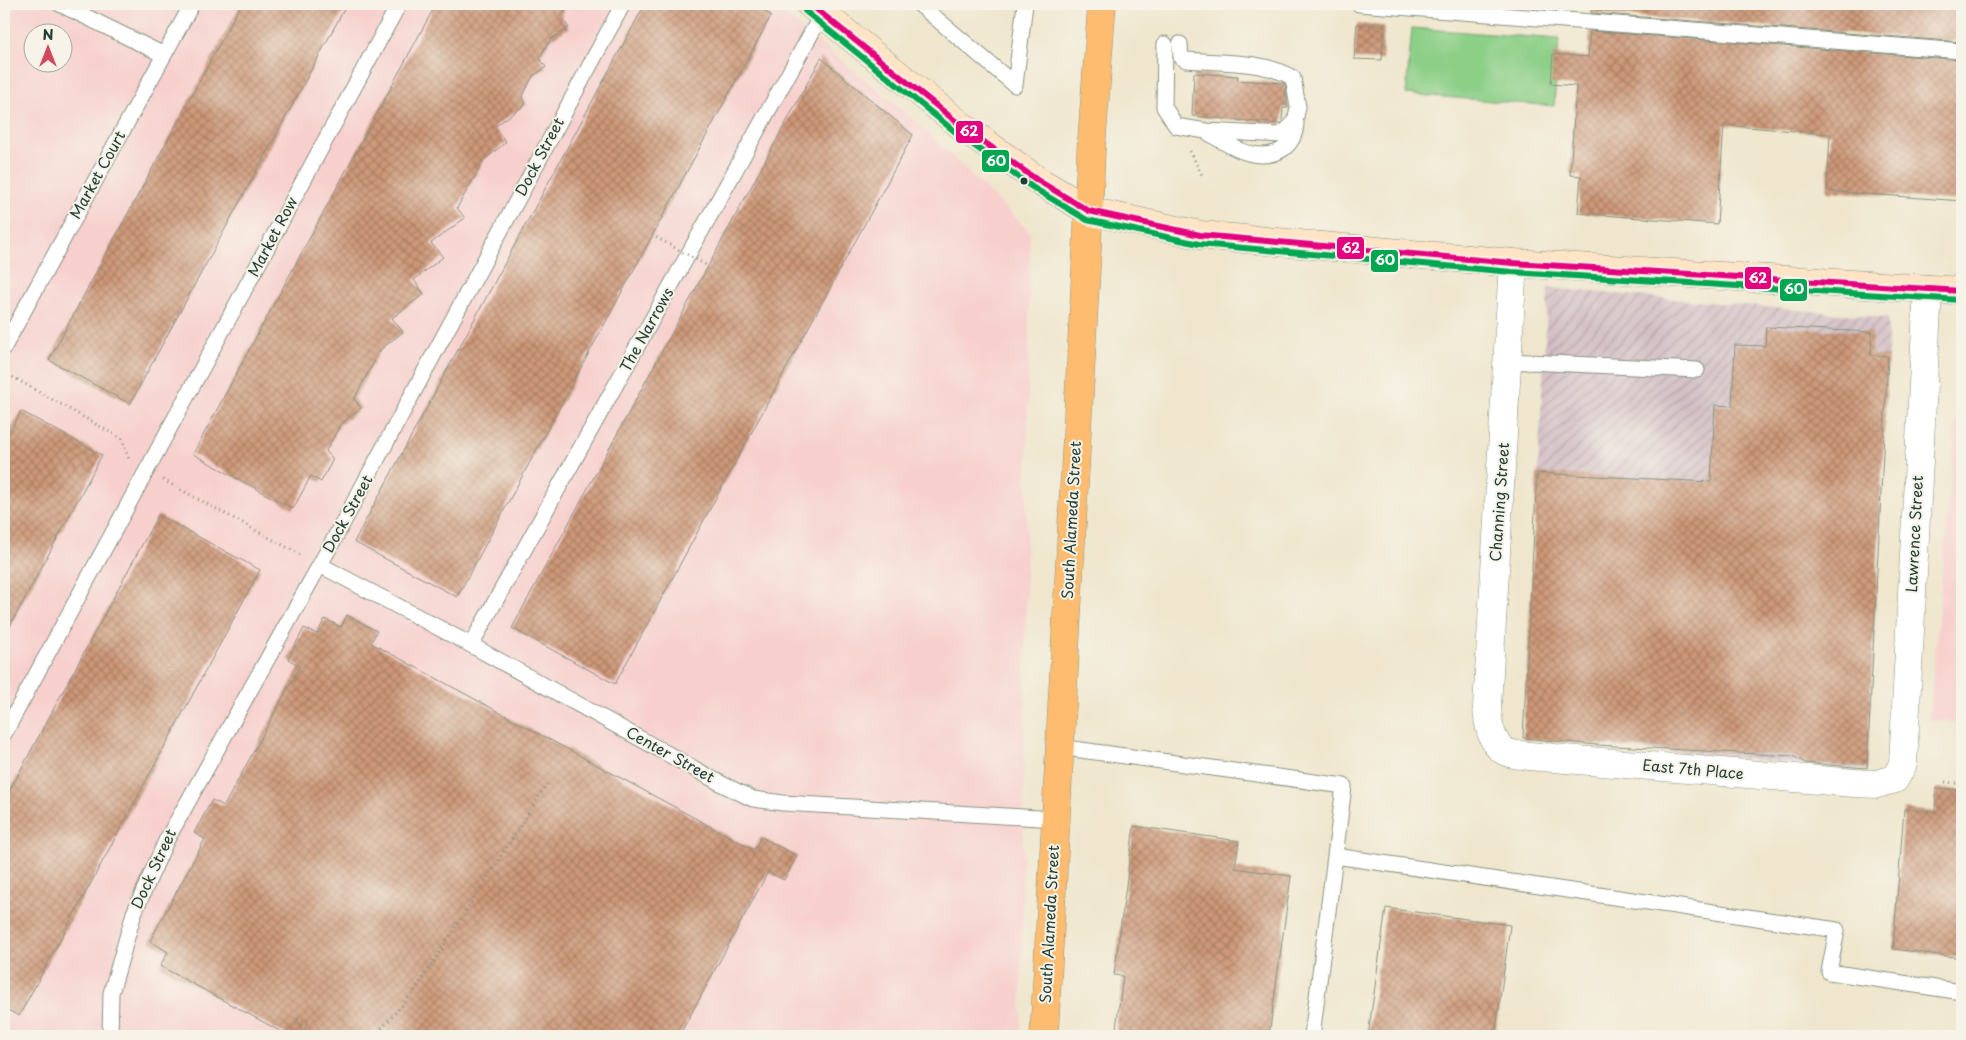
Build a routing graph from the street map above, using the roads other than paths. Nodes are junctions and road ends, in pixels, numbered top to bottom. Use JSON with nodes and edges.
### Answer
{"nodes":[{"id":1,"x":60,"y":4,"type":"edge"},
{"id":2,"x":192,"y":4,"type":"edge"},
{"id":3,"x":399,"y":4,"type":"edge"},
{"id":4,"x":623,"y":4,"type":"edge"},
{"id":5,"x":919,"y":4,"type":"edge"},
{"id":6,"x":1025,"y":4,"type":"edge"},
{"id":7,"x":1102,"y":4,"type":"edge"},
{"id":8,"x":1359,"y":4,"type":"edge"},
{"id":9,"x":816,"y":9,"type":"edge"},
{"id":10,"x":1962,"y":52,"type":"edge"},
{"id":11,"x":164,"y":55,"type":"junction"},
{"id":12,"x":1296,"y":117,"type":"junction"},
{"id":13,"x":1206,"y":131,"type":"junction"},
{"id":14,"x":1089,"y":210,"type":"junction"},
{"id":15,"x":1513,"y":263,"type":"junction"},
{"id":16,"x":1928,"y":289,"type":"junction"},
{"id":17,"x":1962,"y":291,"type":"edge"},
{"id":18,"x":4,"y":347,"type":"edge"},
{"id":19,"x":1508,"y":361,"type":"junction"},
{"id":20,"x":1697,"y":370,"type":"dead end"},
{"id":21,"x":320,"y":565,"type":"junction"},
{"id":22,"x":470,"y":645,"type":"junction"},
{"id":23,"x":4,"y":734,"type":"edge"},
{"id":24,"x":1495,"y":740,"type":"joint"},
{"id":25,"x":1060,"y":747,"type":"junction"},
{"id":26,"x":1895,"y":779,"type":"joint"},
{"id":27,"x":1056,"y":819,"type":"junction"},
{"id":28,"x":1335,"y":856,"type":"junction"},
{"id":29,"x":1962,"y":992,"type":"edge"},
{"id":30,"x":110,"y":1036,"type":"edge"},
{"id":31,"x":1044,"y":1036,"type":"edge"},
{"id":32,"x":1312,"y":1036,"type":"edge"}],
"edges":[{"from":1,"to":11,"type":"lane"},
{"from":2,"to":11,"type":"lane","name":"Market Court"},
{"from":3,"to":23,"type":"lane","name":"Market Row"},
{"from":4,"to":21,"type":"lane","name":"Dock Street"},
{"from":5,"to":6,"type":"lane"},
{"from":7,"to":14,"type":"main road","name":"South Alameda Street"},
{"from":8,"to":10,"type":"lane"},
{"from":9,"to":14,"type":"main road"},
{"from":9,"to":22,"type":"lane","name":"The Narrows"},
{"from":11,"to":18,"type":"lane","name":"Market Court"},
{"from":12,"to":13,"type":"lane"},
{"from":12,"to":13,"type":"lane"},
{"from":12,"to":13,"type":"lane"},
{"from":14,"to":15,"type":"main road"},
{"from":14,"to":25,"type":"main road","name":"South Alameda Street"},
{"from":15,"to":16,"type":"main road"},
{"from":15,"to":19,"type":"street","name":"Channing Street"},
{"from":16,"to":17,"type":"main road"},
{"from":16,"to":26,"type":"street","name":"Lawrence Street"},
{"from":19,"to":20,"type":"lane"},
{"from":19,"to":24,"type":"street","name":"Channing Street"},
{"from":21,"to":22,"type":"lane","name":"Center Street"},
{"from":21,"to":30,"type":"lane","name":"Dock Street"},
{"from":22,"to":27,"type":"lane","name":"Center Street"},
{"from":24,"to":26,"type":"street","name":"East 7th Place"},
{"from":25,"to":27,"type":"main road","name":"South Alameda Street"},
{"from":25,"to":28,"type":"lane"},
{"from":27,"to":31,"type":"main road","name":"South Alameda Street"},
{"from":28,"to":29,"type":"lane"},
{"from":28,"to":32,"type":"lane"}]}
